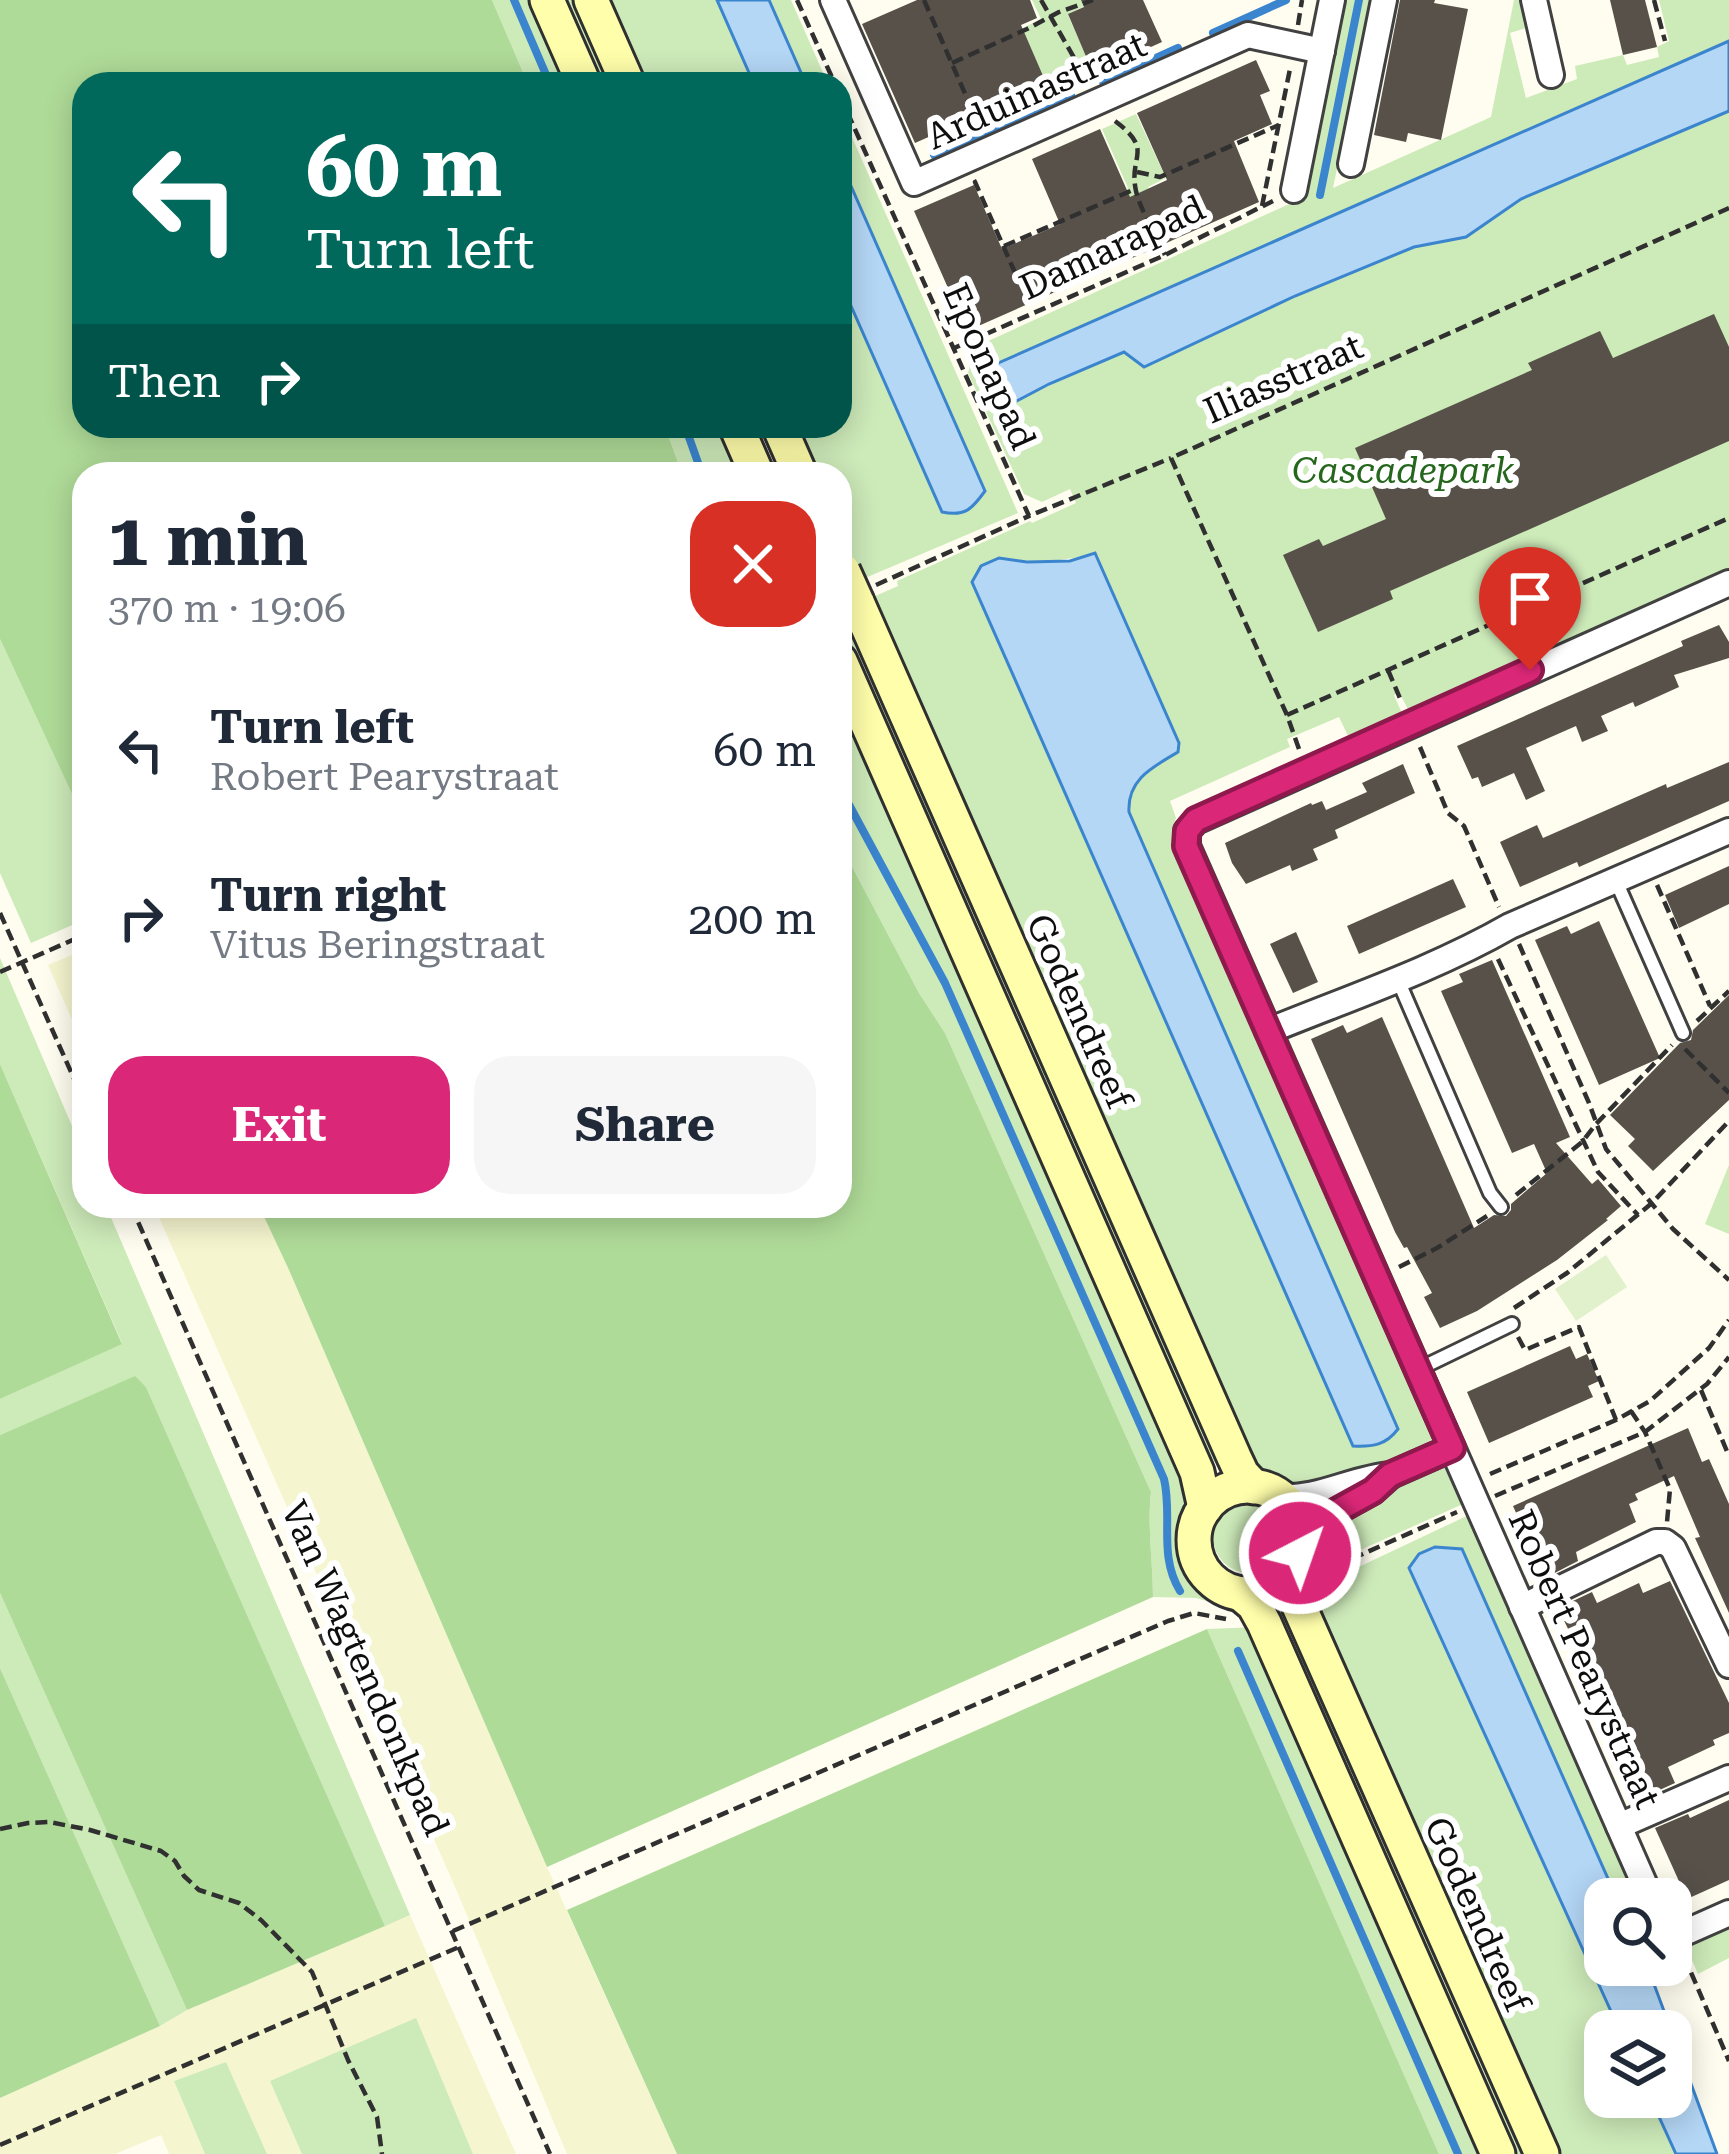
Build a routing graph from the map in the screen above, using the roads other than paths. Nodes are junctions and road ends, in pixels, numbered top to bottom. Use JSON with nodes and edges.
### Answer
{"nodes":[{"id":1,"x":547,"y":0,"type":"edge"},
{"id":2,"x":591,"y":0,"type":"edge"},
{"id":3,"x":1332,"y":0,"type":"edge"},
{"id":4,"x":1384,"y":0,"type":"edge"},
{"id":5,"x":1534,"y":0,"type":"edge"},
{"id":6,"x":842,"y":3,"type":"edge"},
{"id":7,"x":1322,"y":51,"type":"junction"},
{"id":8,"x":579,"y":72,"type":"edge"},
{"id":9,"x":623,"y":72,"type":"edge"},
{"id":10,"x":1551,"y":75,"type":"dead end"},
{"id":11,"x":1351,"y":164,"type":"dead end"},
{"id":12,"x":1294,"y":190,"type":"road end"},
{"id":13,"x":1729,"y":583,"type":"edge"},
{"id":14,"x":852,"y":584,"type":"edge"},
{"id":15,"x":852,"y":689,"type":"edge"},
{"id":16,"x":1729,"y":831,"type":"edge"},
{"id":17,"x":1615,"y":880,"type":"junction"},
{"id":18,"x":1398,"y":979,"type":"junction"},
{"id":19,"x":1268,"y":1031,"type":"junction"},
{"id":20,"x":1683,"y":1033,"type":"road end"},
{"id":21,"x":1501,"y":1207,"type":"road end"},
{"id":22,"x":1512,"y":1324,"type":"road end"},
{"id":23,"x":1418,"y":1370,"type":"junction"},
{"id":24,"x":1452,"y":1448,"type":"junction"},
{"id":25,"x":1390,"y":1475,"type":"junction"},
{"id":26,"x":1267,"y":1492,"type":"junction"},
{"id":27,"x":1205,"y":1508,"type":"junction"},
{"id":28,"x":1296,"y":1558,"type":"junction"},
{"id":29,"x":1241,"y":1594,"type":"junction"},
{"id":30,"x":1522,"y":1606,"type":"junction"},
{"id":31,"x":1729,"y":1666,"type":"edge"},
{"id":32,"x":1729,"y":1778,"type":"edge"},
{"id":33,"x":1619,"y":1826,"type":"junction"},
{"id":34,"x":1643,"y":1878,"type":"edge"},
{"id":35,"x":1729,"y":1913,"type":"edge"},
{"id":36,"x":1692,"y":1929,"type":"edge"},
{"id":37,"x":1498,"y":2154,"type":"edge"},
{"id":38,"x":1542,"y":2154,"type":"edge"}],
"edges":[{"from":1,"to":8,"type":"main road"},
{"from":2,"to":9,"type":"main road"},
{"from":3,"to":7,"type":"street"},
{"from":4,"to":11,"type":"street"},
{"from":5,"to":10,"type":"street"},
{"from":6,"to":7,"type":"street","name":"Arduinastraat"},
{"from":7,"to":12,"type":"street"},
{"from":13,"to":19,"type":"street","name":"Robert Pearystraat"},
{"from":14,"to":26,"type":"main road","name":"Godendreef"},
{"from":15,"to":27,"type":"main road"},
{"from":16,"to":17,"type":"street"},
{"from":17,"to":18,"type":"street"},
{"from":17,"to":20,"type":"lane"},
{"from":18,"to":19,"type":"street"},
{"from":18,"to":21,"type":"lane"},
{"from":19,"to":23,"type":"street","name":"Robert Pearystraat"},
{"from":22,"to":23,"type":"lane"},
{"from":23,"to":24,"type":"street","name":"Robert Pearystraat"},
{"from":24,"to":25,"type":"street"},
{"from":24,"to":30,"type":"street","name":"Robert Pearystraat"},
{"from":25,"to":26,"type":"street"},
{"from":25,"to":28,"type":"street"},
{"from":26,"to":27,"type":"main road"},
{"from":26,"to":28,"type":"main road"},
{"from":27,"to":29,"type":"main road"},
{"from":28,"to":29,"type":"main road"},
{"from":28,"to":38,"type":"main road","name":"Godendreef"},
{"from":29,"to":37,"type":"main road"},
{"from":30,"to":31,"type":"street"},
{"from":30,"to":33,"type":"street","name":"Robert Pearystraat"},
{"from":32,"to":33,"type":"street"},
{"from":33,"to":34,"type":"street","name":"Robert Pearystraat"},
{"from":35,"to":36,"type":"street"}]}
